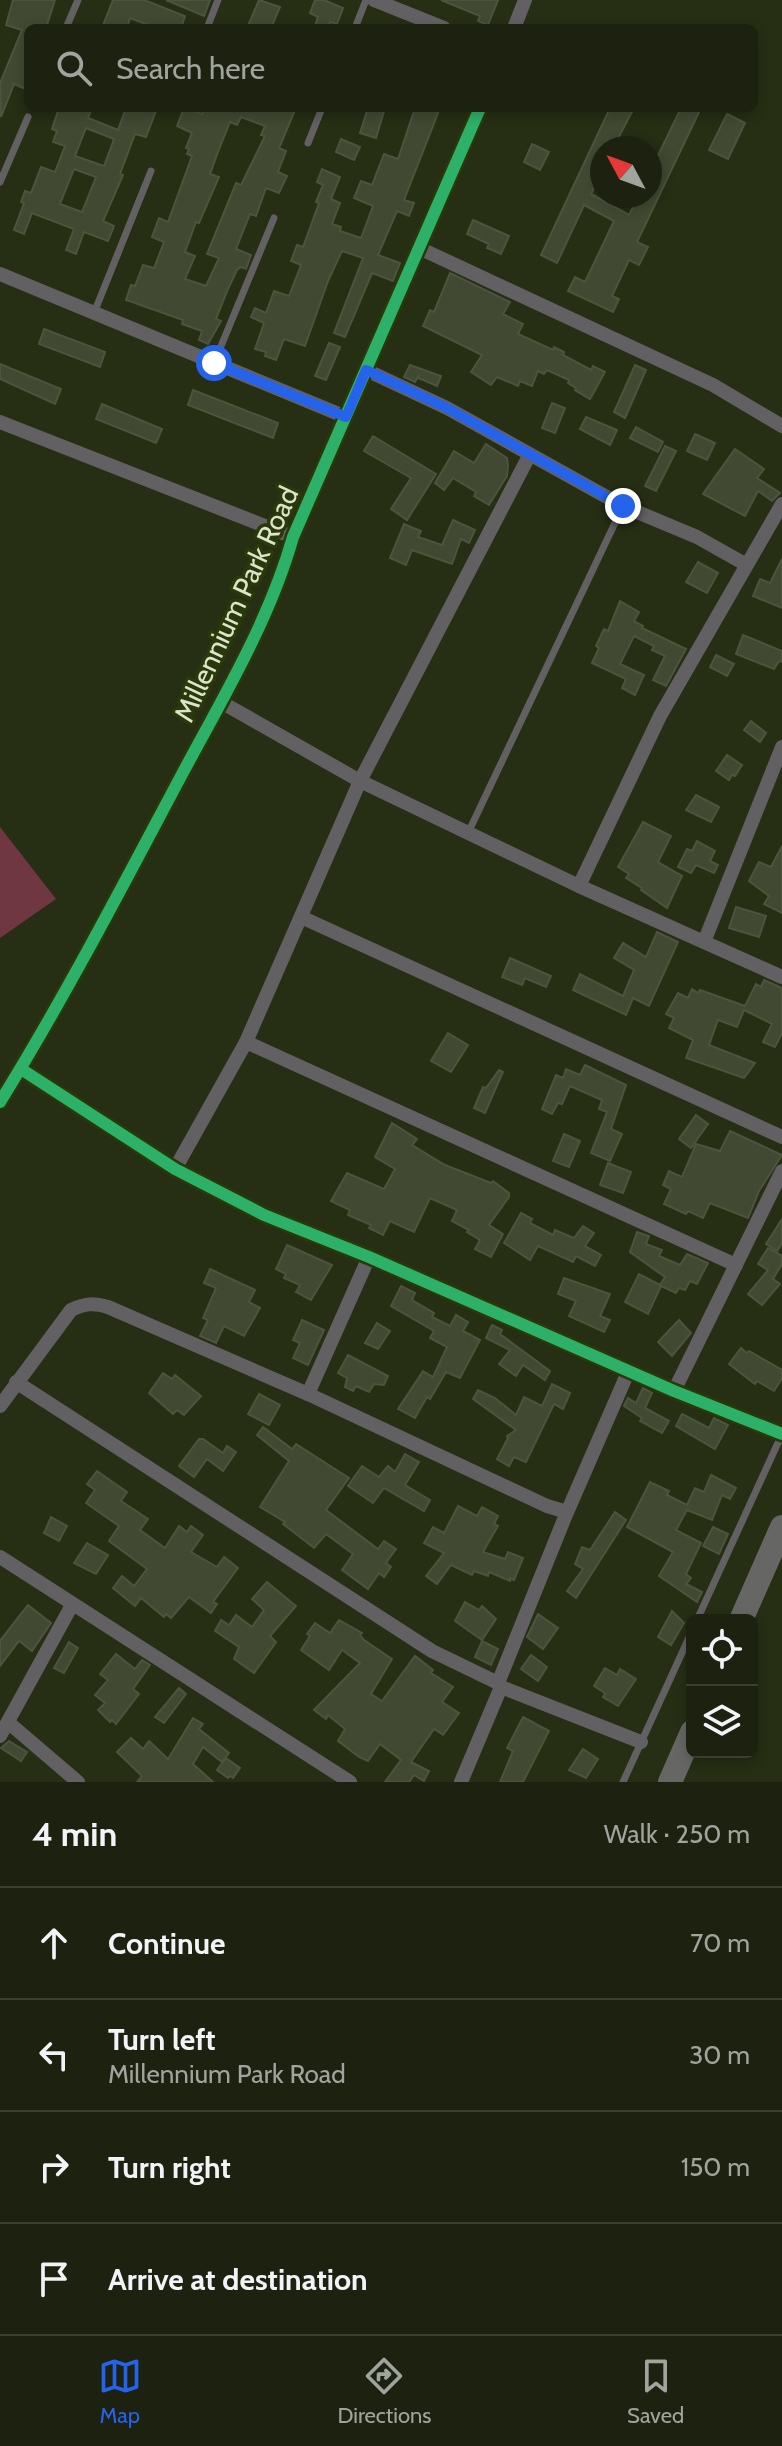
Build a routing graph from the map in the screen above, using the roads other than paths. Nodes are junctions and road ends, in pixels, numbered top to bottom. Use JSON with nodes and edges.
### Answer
{"nodes":[{"id":1,"x":78,"y":0,"type":"edge"},
{"id":2,"x":218,"y":0,"type":"edge"},
{"id":3,"x":366,"y":0,"type":"edge"},
{"id":4,"x":374,"y":0,"type":"edge"},
{"id":5,"x":525,"y":0,"type":"edge"},
{"id":6,"x":68,"y":24,"type":"edge"},
{"id":7,"x":209,"y":24,"type":"edge"},
{"id":8,"x":357,"y":24,"type":"edge"},
{"id":9,"x":434,"y":24,"type":"edge"},
{"id":10,"x":516,"y":24,"type":"edge"},
{"id":11,"x":320,"y":112,"type":"edge"},
{"id":12,"x":478,"y":112,"type":"edge"},
{"id":13,"x":28,"y":117,"type":"dead end"},
{"id":14,"x":308,"y":143,"type":"dead end"},
{"id":15,"x":151,"y":171,"type":"dead end"},
{"id":16,"x":0,"y":182,"type":"edge"},
{"id":17,"x":274,"y":218,"type":"dead end"},
{"id":18,"x":419,"y":248,"type":"junction"},
{"id":19,"x":0,"y":274,"type":"edge"},
{"id":20,"x":94,"y":313,"type":"junction"},
{"id":21,"x":214,"y":363,"type":"junction"},
{"id":22,"x":366,"y":370,"type":"junction"},
{"id":23,"x":346,"y":417,"type":"junction"},
{"id":24,"x":0,"y":422,"type":"edge"},
{"id":25,"x":782,"y":426,"type":"edge"},
{"id":26,"x":529,"y":456,"type":"junction"},
{"id":27,"x":782,"y":504,"type":"edge"},
{"id":28,"x":623,"y":506,"type":"junction"},
{"id":29,"x":293,"y":537,"type":"junction"},
{"id":30,"x":745,"y":564,"type":"junction"},
{"id":31,"x":221,"y":702,"type":"junction"},
{"id":32,"x":782,"y":747,"type":"edge"},
{"id":33,"x":360,"y":781,"type":"junction"},
{"id":34,"x":468,"y":833,"type":"junction"},
{"id":35,"x":579,"y":886,"type":"junction"},
{"id":36,"x":301,"y":917,"type":"junction"},
{"id":37,"x":704,"y":942,"type":"junction"},
{"id":38,"x":782,"y":977,"type":"edge"},
{"id":39,"x":246,"y":1042,"type":"junction"},
{"id":40,"x":21,"y":1069,"type":"junction"},
{"id":41,"x":0,"y":1102,"type":"edge"},
{"id":42,"x":782,"y":1137,"type":"edge"},
{"id":43,"x":175,"y":1169,"type":"junction"},
{"id":44,"x":782,"y":1171,"type":"edge"},
{"id":45,"x":369,"y":1257,"type":"junction"},
{"id":46,"x":736,"y":1265,"type":"junction"},
{"id":47,"x":629,"y":1370,"type":"junction"},
{"id":48,"x":16,"y":1382,"type":"junction"},
{"id":49,"x":674,"y":1391,"type":"junction"},
{"id":50,"x":308,"y":1394,"type":"junction"},
{"id":51,"x":0,"y":1406,"type":"edge"},
{"id":52,"x":782,"y":1434,"type":"edge"},
{"id":53,"x":567,"y":1512,"type":"junction"},
{"id":54,"x":782,"y":1527,"type":"edge"},
{"id":55,"x":0,"y":1557,"type":"edge"},
{"id":56,"x":72,"y":1605,"type":"junction"},
{"id":57,"x":700,"y":1614,"type":"edge"},
{"id":58,"x":744,"y":1614,"type":"edge"},
{"id":59,"x":686,"y":1644,"type":"edge"},
{"id":60,"x":500,"y":1685,"type":"junction"},
{"id":61,"x":9,"y":1723,"type":"junction"},
{"id":62,"x":0,"y":1736,"type":"edge"},
{"id":63,"x":641,"y":1742,"type":"junction"},
{"id":64,"x":686,"y":1746,"type":"edge"},
{"id":65,"x":78,"y":1782,"type":"edge"},
{"id":66,"x":350,"y":1782,"type":"edge"},
{"id":67,"x":461,"y":1782,"type":"edge"},
{"id":68,"x":623,"y":1782,"type":"edge"},
{"id":69,"x":670,"y":1782,"type":"edge"}],
"edges":[{"from":1,"to":6,"type":"lane"},
{"from":2,"to":7,"type":"lane"},
{"from":3,"to":8,"type":"lane"},
{"from":4,"to":9,"type":"street"},
{"from":5,"to":10,"type":"street"},
{"from":11,"to":14,"type":"lane"},
{"from":12,"to":18,"type":"street","name":"Millennium Park Road"},
{"from":13,"to":16,"type":"lane"},
{"from":15,"to":20,"type":"lane"},
{"from":17,"to":21,"type":"lane"},
{"from":18,"to":22,"type":"street","name":"Millennium Park Road"},
{"from":18,"to":25,"type":"street"},
{"from":19,"to":20,"type":"street"},
{"from":20,"to":21,"type":"street"},
{"from":21,"to":23,"type":"street"},
{"from":22,"to":23,"type":"street","name":"Millennium Park Road"},
{"from":22,"to":26,"type":"street"},
{"from":23,"to":29,"type":"street","name":"Millennium Park Road"},
{"from":24,"to":29,"type":"street"},
{"from":26,"to":28,"type":"street"},
{"from":26,"to":33,"type":"street"},
{"from":27,"to":30,"type":"street"},
{"from":28,"to":30,"type":"street"},
{"from":28,"to":34,"type":"lane"},
{"from":29,"to":31,"type":"street","name":"Millennium Park Road"},
{"from":30,"to":35,"type":"street"},
{"from":31,"to":33,"type":"street"},
{"from":31,"to":40,"type":"street","name":"Millennium Park Road"},
{"from":32,"to":37,"type":"street"},
{"from":33,"to":34,"type":"street"},
{"from":33,"to":36,"type":"street"},
{"from":34,"to":35,"type":"street"},
{"from":35,"to":37,"type":"street"},
{"from":36,"to":39,"type":"street"},
{"from":36,"to":42,"type":"street"},
{"from":37,"to":38,"type":"street"},
{"from":39,"to":43,"type":"street"},
{"from":39,"to":46,"type":"street"},
{"from":40,"to":41,"type":"street","name":"Millennium Park Road"},
{"from":40,"to":43,"type":"street"},
{"from":43,"to":45,"type":"street"},
{"from":44,"to":46,"type":"street"},
{"from":45,"to":47,"type":"street"},
{"from":45,"to":50,"type":"street"},
{"from":46,"to":49,"type":"street"},
{"from":47,"to":49,"type":"street"},
{"from":47,"to":53,"type":"street"},
{"from":48,"to":50,"type":"street"},
{"from":48,"to":51,"type":"street"},
{"from":48,"to":60,"type":"street"},
{"from":49,"to":52,"type":"street"},
{"from":50,"to":53,"type":"street"},
{"from":52,"to":57,"type":"lane"},
{"from":53,"to":60,"type":"street"},
{"from":54,"to":58,"type":"highway"},
{"from":55,"to":56,"type":"street"},
{"from":56,"to":61,"type":"street"},
{"from":56,"to":66,"type":"street"},
{"from":59,"to":63,"type":"lane"},
{"from":60,"to":63,"type":"street"},
{"from":60,"to":67,"type":"street"},
{"from":61,"to":62,"type":"street"},
{"from":61,"to":65,"type":"street"},
{"from":63,"to":68,"type":"lane"},
{"from":64,"to":69,"type":"highway"}]}
